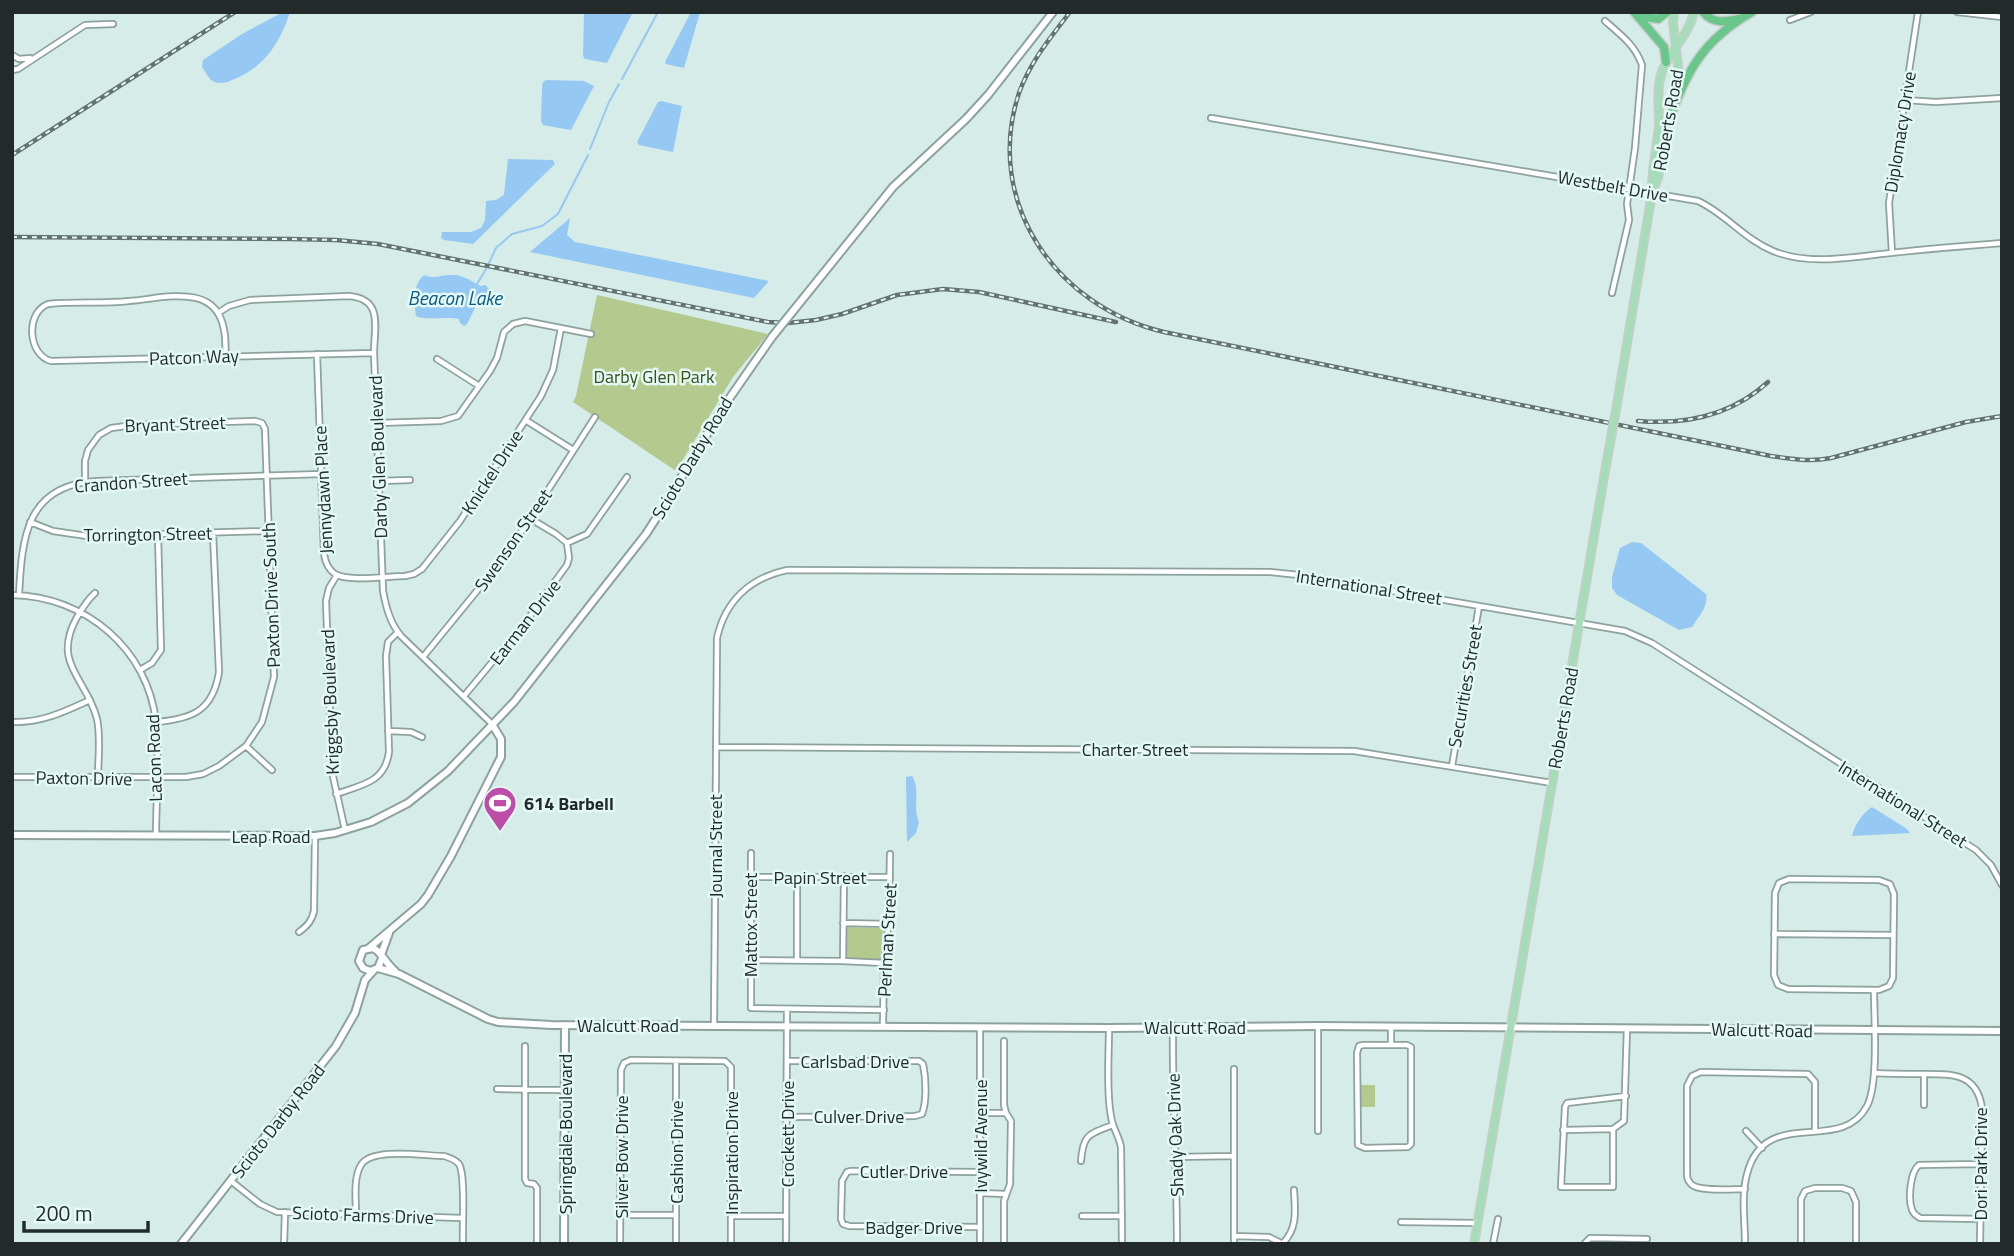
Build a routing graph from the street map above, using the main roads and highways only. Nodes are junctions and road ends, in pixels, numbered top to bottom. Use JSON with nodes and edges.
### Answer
{"nodes":[{"id":1,"x":1635,"y":12,"type":"edge"},
{"id":2,"x":1667,"y":12,"type":"edge"},
{"id":3,"x":1674,"y":12,"type":"edge"},
{"id":4,"x":1694,"y":12,"type":"edge"},
{"id":5,"x":1703,"y":12,"type":"edge"},
{"id":6,"x":1752,"y":12,"type":"edge"},
{"id":7,"x":1742,"y":18,"type":"junction"},
{"id":8,"x":1676,"y":47,"type":"junction"},
{"id":9,"x":1666,"y":62,"type":"junction"},
{"id":10,"x":1667,"y":124,"type":"junction"},
{"id":11,"x":1652,"y":192,"type":"junction"},
{"id":12,"x":1474,"y":1244,"type":"edge"}],
"edges":[{"from":1,"to":2,"type":"highway"},
{"from":1,"to":9,"type":"highway"},
{"from":3,"to":8,"type":"main road","name":"Roberts Road"},
{"from":4,"to":8,"type":"main road","name":"Roberts Road"},
{"from":5,"to":7,"type":"highway"},
{"from":6,"to":7,"type":"highway"},
{"from":7,"to":10,"type":"highway"},
{"from":8,"to":9,"type":"main road","name":"Roberts Road"},
{"from":8,"to":10,"type":"main road","name":"Roberts Road"},
{"from":9,"to":11,"type":"main road","name":"Roberts Road"},
{"from":10,"to":11,"type":"main road","name":"Roberts Road"},
{"from":11,"to":12,"type":"main road","name":"Roberts Road","bridge":true}]}
